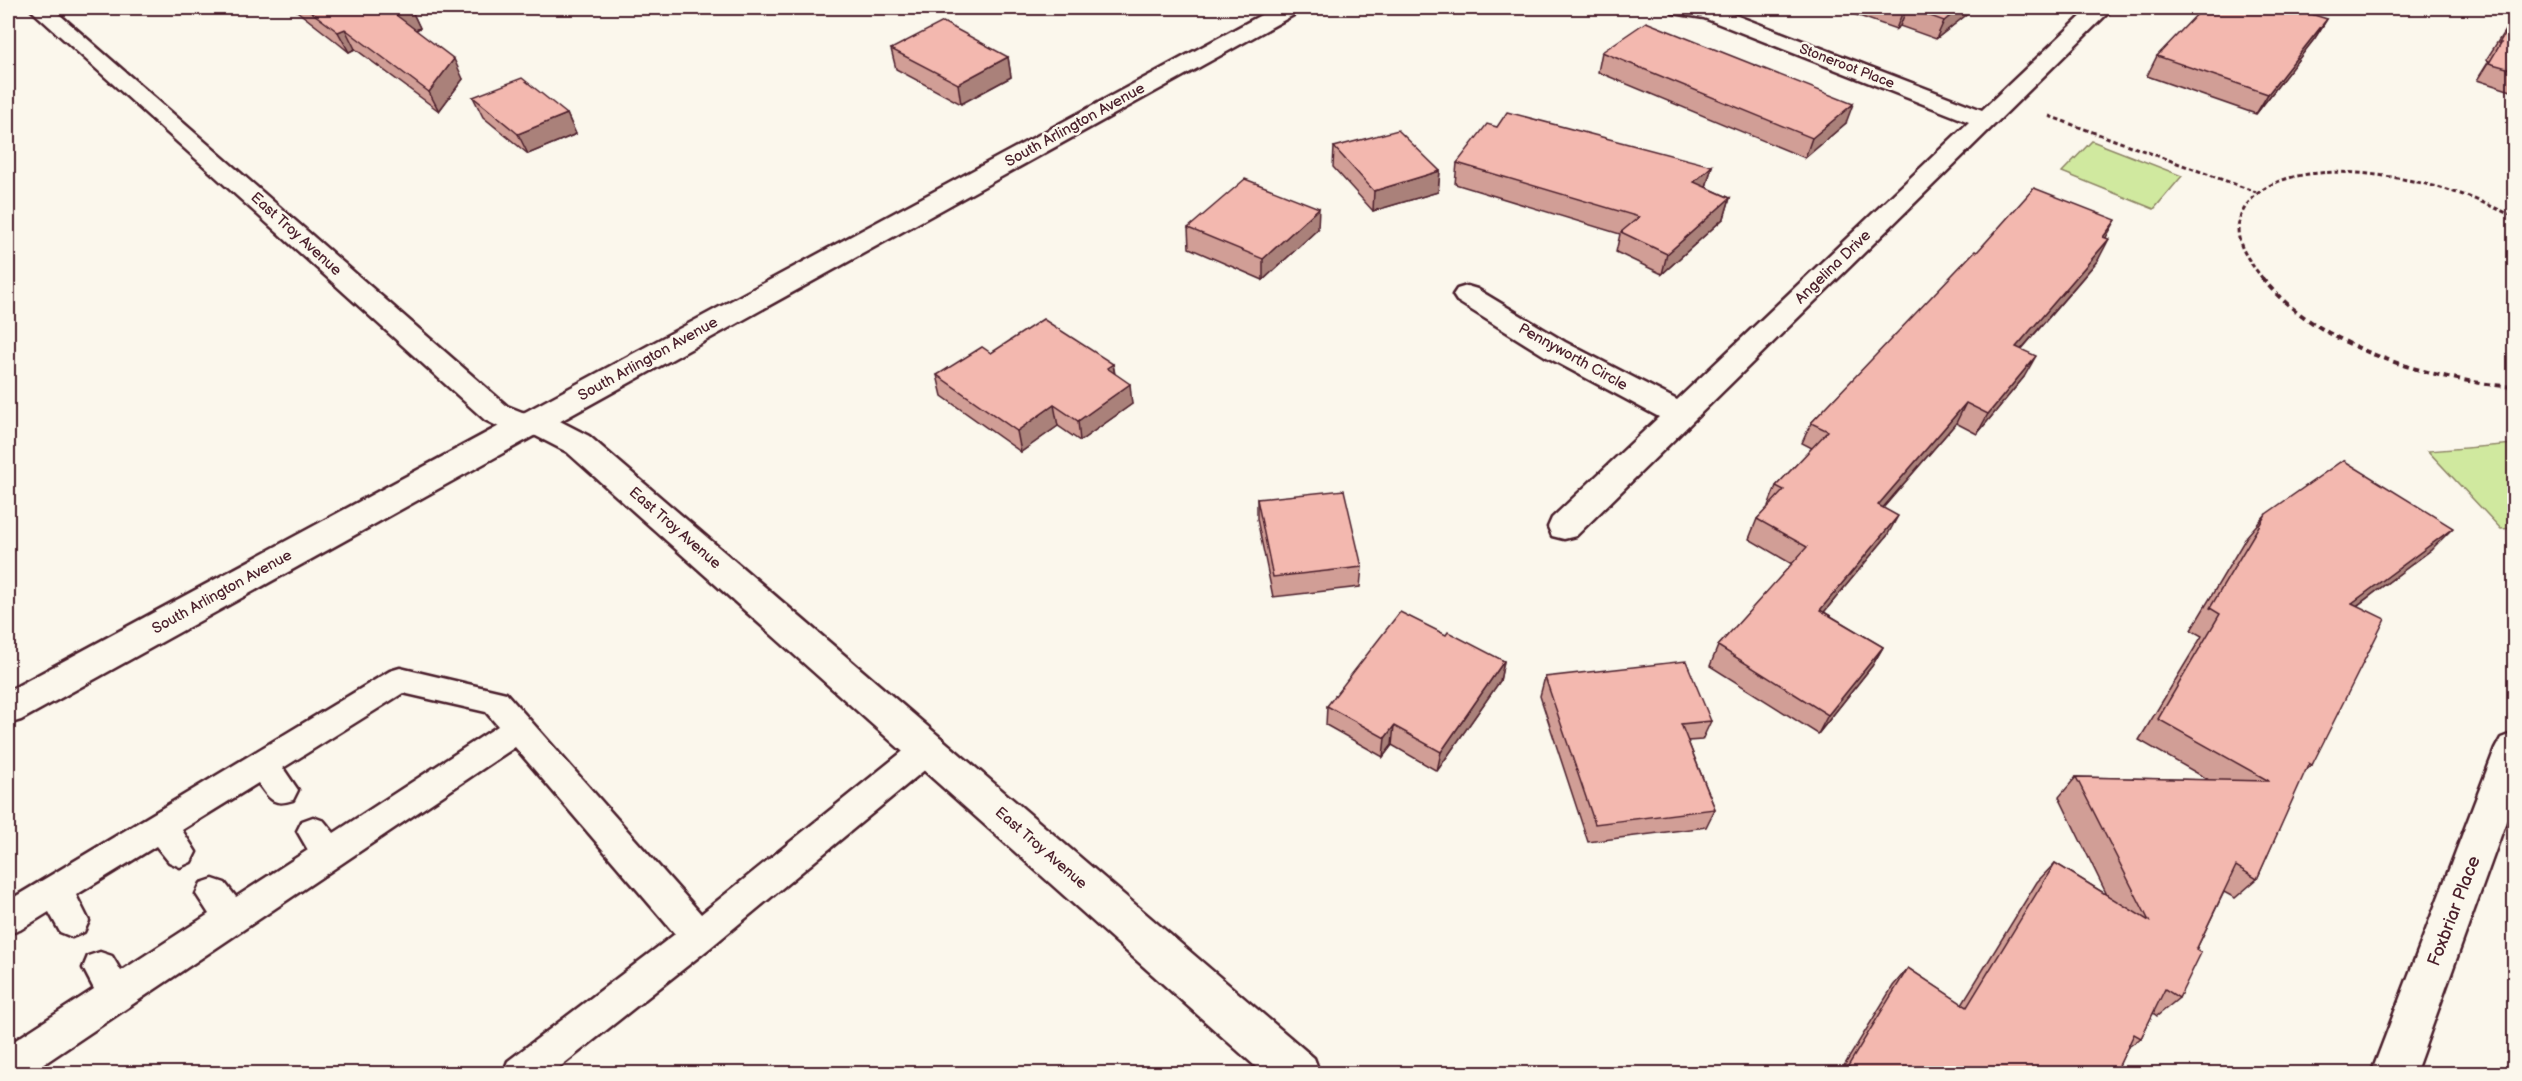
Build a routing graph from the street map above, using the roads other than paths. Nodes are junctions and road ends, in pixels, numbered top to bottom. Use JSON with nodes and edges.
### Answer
{"nodes":[{"id":1,"x":40,"y":8,"type":"edge"},
{"id":2,"x":1289,"y":8,"type":"edge"},
{"id":3,"x":1681,"y":8,"type":"edge"},
{"id":4,"x":2102,"y":8,"type":"edge"},
{"id":5,"x":1707,"y":10,"type":"edge"},
{"id":6,"x":1985,"y":120,"type":"junction"},
{"id":7,"x":1467,"y":295,"type":"dead end"},
{"id":8,"x":1680,"y":415,"type":"junction"},
{"id":9,"x":530,"y":424,"type":"junction"},
{"id":10,"x":1564,"y":527,"type":"dead end"},
{"id":11,"x":8,"y":709,"type":"edge"},
{"id":12,"x":518,"y":729,"type":"junction"},
{"id":13,"x":928,"y":749,"type":"junction"},
{"id":14,"x":2514,"y":749,"type":"edge"},
{"id":15,"x":261,"y":764,"type":"junction"},
{"id":16,"x":282,"y":790,"type":"dead end"},
{"id":17,"x":160,"y":826,"type":"junction"},
{"id":18,"x":180,"y":852,"type":"dead end"},
{"id":19,"x":55,"y":890,"type":"junction"},
{"id":20,"x":8,"y":919,"type":"edge"},
{"id":21,"x":72,"y":921,"type":"dead end"},
{"id":22,"x":699,"y":936,"type":"junction"},
{"id":23,"x":8,"y":1066,"type":"edge"},
{"id":24,"x":521,"y":1074,"type":"edge"},
{"id":25,"x":1298,"y":1074,"type":"edge"},
{"id":26,"x":2393,"y":1074,"type":"edge"}],
"edges":[{"from":1,"to":9,"type":"street","name":"East Troy Avenue"},
{"from":2,"to":9,"type":"street","name":"South Arlington Avenue"},
{"from":3,"to":5,"type":"street","name":"Stoneroot Place"},
{"from":4,"to":6,"type":"street","name":"Angelina Drive"},
{"from":5,"to":6,"type":"street","name":"Stoneroot Place"},
{"from":6,"to":8,"type":"street","name":"Angelina Drive"},
{"from":7,"to":8,"type":"street","name":"Pennyworth Circle"},
{"from":8,"to":10,"type":"street","name":"Angelina Drive"},
{"from":9,"to":11,"type":"street","name":"South Arlington Avenue"},
{"from":9,"to":13,"type":"street","name":"East Troy Avenue"},
{"from":12,"to":15,"type":"lane"},
{"from":12,"to":22,"type":"lane"},
{"from":12,"to":23,"type":"lane"},
{"from":13,"to":22,"type":"lane"},
{"from":13,"to":25,"type":"street","name":"East Troy Avenue"},
{"from":14,"to":26,"type":"street","name":"Foxbriar Place"},
{"from":15,"to":16,"type":"lane"},
{"from":15,"to":17,"type":"lane"},
{"from":17,"to":18,"type":"lane"},
{"from":17,"to":19,"type":"lane"},
{"from":19,"to":20,"type":"lane"},
{"from":19,"to":21,"type":"lane"},
{"from":22,"to":24,"type":"lane"}]}
